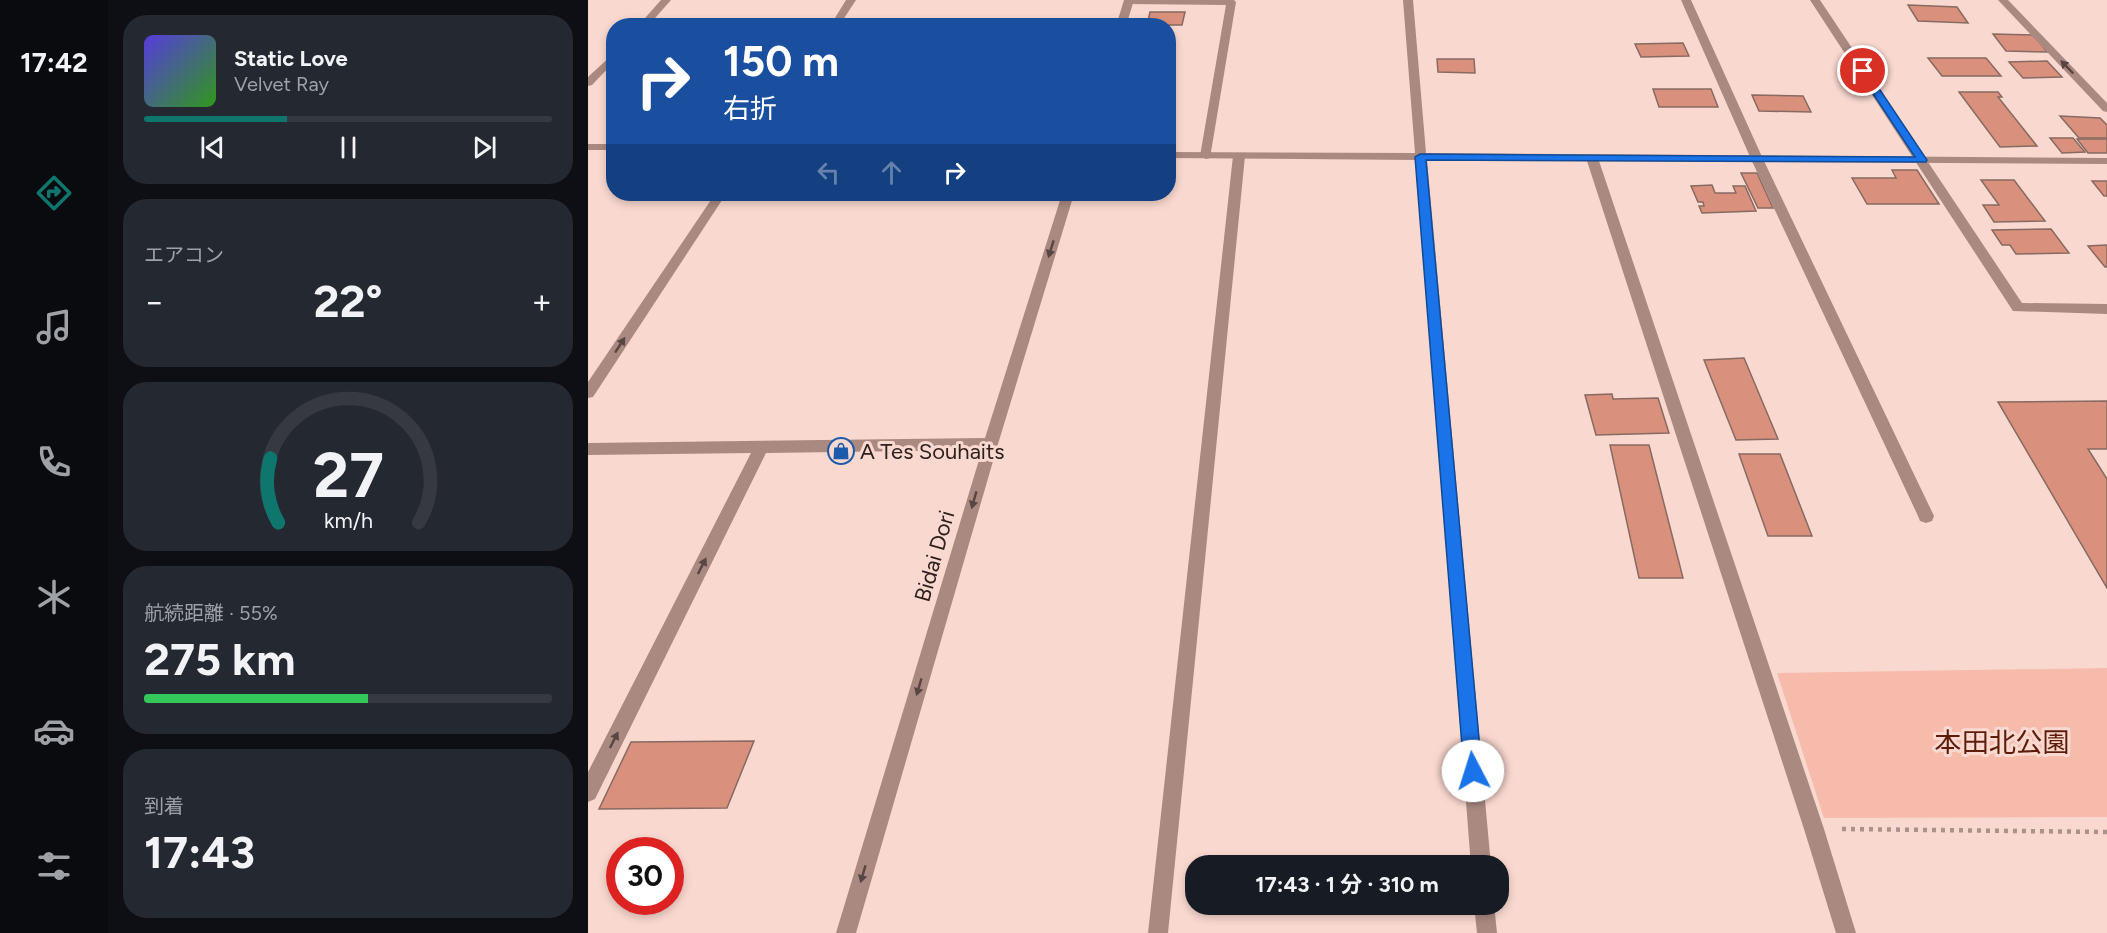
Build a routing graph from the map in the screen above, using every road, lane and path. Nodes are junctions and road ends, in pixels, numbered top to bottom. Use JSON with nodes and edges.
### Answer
{"nodes":[{"id":1,"x":666,"y":0,"type":"edge"},
{"id":2,"x":852,"y":0,"type":"edge"},
{"id":3,"x":1408,"y":0,"type":"edge"},
{"id":4,"x":1686,"y":0,"type":"edge"},
{"id":5,"x":1815,"y":0,"type":"edge"},
{"id":6,"x":2002,"y":0,"type":"edge"},
{"id":7,"x":1129,"y":1,"type":"edge"},
{"id":8,"x":649,"y":18,"type":"edge"},
{"id":9,"x":840,"y":18,"type":"edge"},
{"id":10,"x":1124,"y":18,"type":"edge"},
{"id":11,"x":606,"y":64,"type":"edge"},
{"id":12,"x":588,"y":83,"type":"edge"},
{"id":13,"x":2107,"y":109,"type":"edge"},
{"id":14,"x":606,"y":147,"type":"edge"},
{"id":15,"x":589,"y":148,"type":"edge"},
{"id":16,"x":1176,"y":155,"type":"edge"},
{"id":17,"x":1206,"y":156,"type":"junction"},
{"id":18,"x":1239,"y":156,"type":"junction"},
{"id":19,"x":1420,"y":157,"type":"junction"},
{"id":20,"x":1592,"y":158,"type":"junction"},
{"id":21,"x":1757,"y":159,"type":"junction"},
{"id":22,"x":1922,"y":160,"type":"junction"},
{"id":23,"x":2107,"y":161,"type":"edge"},
{"id":24,"x":715,"y":201,"type":"edge"},
{"id":25,"x":1066,"y":201,"type":"edge"},
{"id":26,"x":2107,"y":309,"type":"edge"},
{"id":27,"x":588,"y":393,"type":"edge"},
{"id":28,"x":991,"y":444,"type":"junction"},
{"id":29,"x":762,"y":446,"type":"junction"},
{"id":30,"x":588,"y":449,"type":"edge"},
{"id":31,"x":1926,"y":516,"type":"dead end"},
{"id":32,"x":588,"y":792,"type":"edge"},
{"id":33,"x":1814,"y":829,"type":"junction"},
{"id":34,"x":2107,"y":832,"type":"edge"},
{"id":35,"x":1480,"y":855,"type":"edge"},
{"id":36,"x":1486,"y":915,"type":"edge"},
{"id":37,"x":846,"y":933,"type":"edge"},
{"id":38,"x":1158,"y":933,"type":"edge"},
{"id":39,"x":1487,"y":933,"type":"edge"},
{"id":40,"x":1846,"y":933,"type":"edge"}],
"edges":[{"from":1,"to":8,"type":"street"},
{"from":2,"to":9,"type":"street"},
{"from":3,"to":19,"type":"street"},
{"from":4,"to":21,"type":"street"},
{"from":5,"to":22,"type":"street"},
{"from":13,"to":6,"type":"street","one_way":true},
{"from":7,"to":10,"type":"street"},
{"from":7,"to":17,"type":"street"},
{"from":11,"to":12,"type":"street"},
{"from":14,"to":15,"type":"street"},
{"from":16,"to":17,"type":"street"},
{"from":17,"to":18,"type":"street"},
{"from":18,"to":19,"type":"street"},
{"from":18,"to":38,"type":"street"},
{"from":19,"to":20,"type":"street"},
{"from":19,"to":35,"type":"street"},
{"from":20,"to":21,"type":"street"},
{"from":20,"to":33,"type":"street"},
{"from":21,"to":22,"type":"street"},
{"from":21,"to":31,"type":"street"},
{"from":22,"to":23,"type":"street"},
{"from":22,"to":26,"type":"street"},
{"from":27,"to":24,"type":"street","one_way":true},
{"from":25,"to":28,"type":"street","name":"Bidai Dori","one_way":true},
{"from":28,"to":29,"type":"street"},
{"from":28,"to":37,"type":"street","name":"Bidai Dori","one_way":true},
{"from":29,"to":30,"type":"street"},
{"from":32,"to":29,"type":"street","one_way":true},
{"from":33,"to":34,"type":"path"},
{"from":33,"to":40,"type":"street"},
{"from":36,"to":39,"type":"street"}]}
